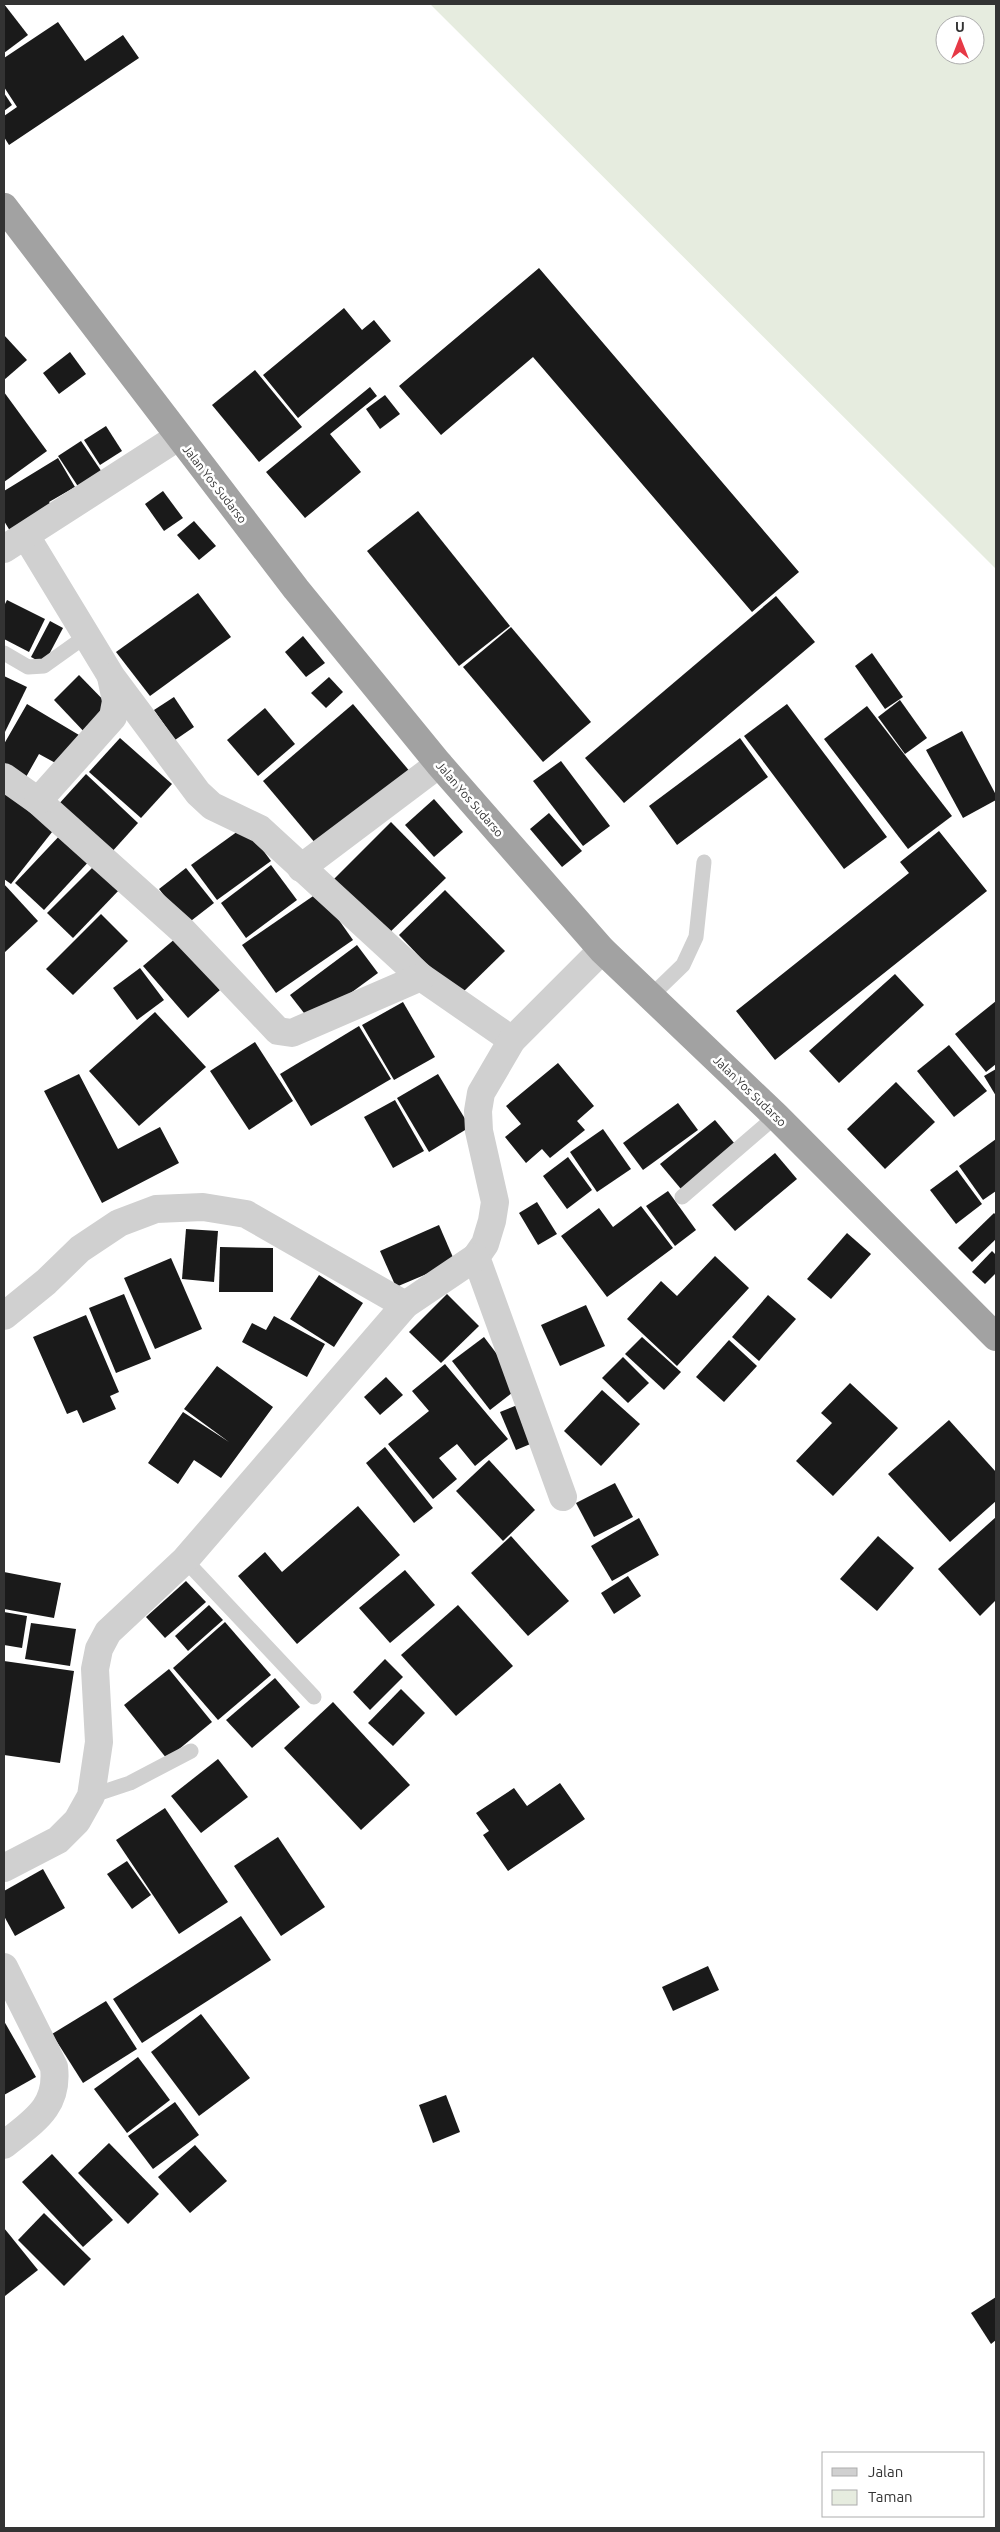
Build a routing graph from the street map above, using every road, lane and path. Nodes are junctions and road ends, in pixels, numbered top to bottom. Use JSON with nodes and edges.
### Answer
{"nodes":[{"id":1,"x":4,"y":207,"type":"edge"},
{"id":2,"x":178,"y":436,"type":"junction"},
{"id":3,"x":10,"y":544,"type":"edge"},
{"id":4,"x":86,"y":636,"type":"junction"},
{"id":5,"x":4,"y":653,"type":"edge"},
{"id":6,"x":111,"y":676,"type":"junction"},
{"id":7,"x":439,"y":764,"type":"junction"},
{"id":8,"x":4,"y":778,"type":"edge"},
{"id":9,"x":38,"y":801,"type":"junction"},
{"id":10,"x":704,"y":862,"type":"dead end"},
{"id":11,"x":301,"y":868,"type":"junction"},
{"id":12,"x":602,"y":950,"type":"junction"},
{"id":13,"x":421,"y":977,"type":"junction"},
{"id":14,"x":651,"y":996,"type":"junction"},
{"id":15,"x":512,"y":1040,"type":"junction"},
{"id":16,"x":776,"y":1116,"type":"junction"},
{"id":17,"x":682,"y":1196,"type":"dead end"},
{"id":18,"x":476,"y":1257,"type":"junction"},
{"id":19,"x":405,"y":1305,"type":"junction"},
{"id":20,"x":4,"y":1316,"type":"edge"},
{"id":21,"x":996,"y":1337,"type":"edge"},
{"id":22,"x":563,"y":1497,"type":"dead end"},
{"id":23,"x":185,"y":1560,"type":"junction"},
{"id":24,"x":314,"y":1697,"type":"dead end"},
{"id":25,"x":191,"y":1751,"type":"dead end"},
{"id":26,"x":90,"y":1796,"type":"junction"},
{"id":27,"x":4,"y":1868,"type":"edge"},
{"id":28,"x":4,"y":1967,"type":"edge"},
{"id":29,"x":4,"y":2145,"type":"edge"}],
"edges":[{"from":1,"to":2,"type":"highway","name":"Jalan Yos Sudarso"},
{"from":2,"to":3,"type":"street"},
{"from":2,"to":7,"type":"highway","name":"Jalan Yos Sudarso"},
{"from":3,"to":4,"type":"street"},
{"from":4,"to":5,"type":"lane"},
{"from":4,"to":6,"type":"street"},
{"from":6,"to":9,"type":"street"},
{"from":6,"to":11,"type":"street"},
{"from":7,"to":11,"type":"street"},
{"from":7,"to":12,"type":"highway","name":"Jalan Yos Sudarso"},
{"from":8,"to":9,"type":"street"},
{"from":9,"to":13,"type":"street"},
{"from":10,"to":14,"type":"lane"},
{"from":11,"to":13,"type":"street"},
{"from":12,"to":14,"type":"highway","name":"Jalan Yos Sudarso"},
{"from":12,"to":15,"type":"street"},
{"from":13,"to":15,"type":"street"},
{"from":14,"to":16,"type":"highway","name":"Jalan Yos Sudarso"},
{"from":15,"to":18,"type":"street"},
{"from":16,"to":17,"type":"lane"},
{"from":16,"to":21,"type":"highway","name":"Jalan Yos Sudarso"},
{"from":18,"to":19,"type":"street"},
{"from":18,"to":22,"type":"street"},
{"from":19,"to":20,"type":"street"},
{"from":19,"to":23,"type":"street"},
{"from":23,"to":24,"type":"lane"},
{"from":23,"to":26,"type":"street"},
{"from":25,"to":26,"type":"lane"},
{"from":26,"to":27,"type":"street"},
{"from":28,"to":29,"type":"street"}]}
